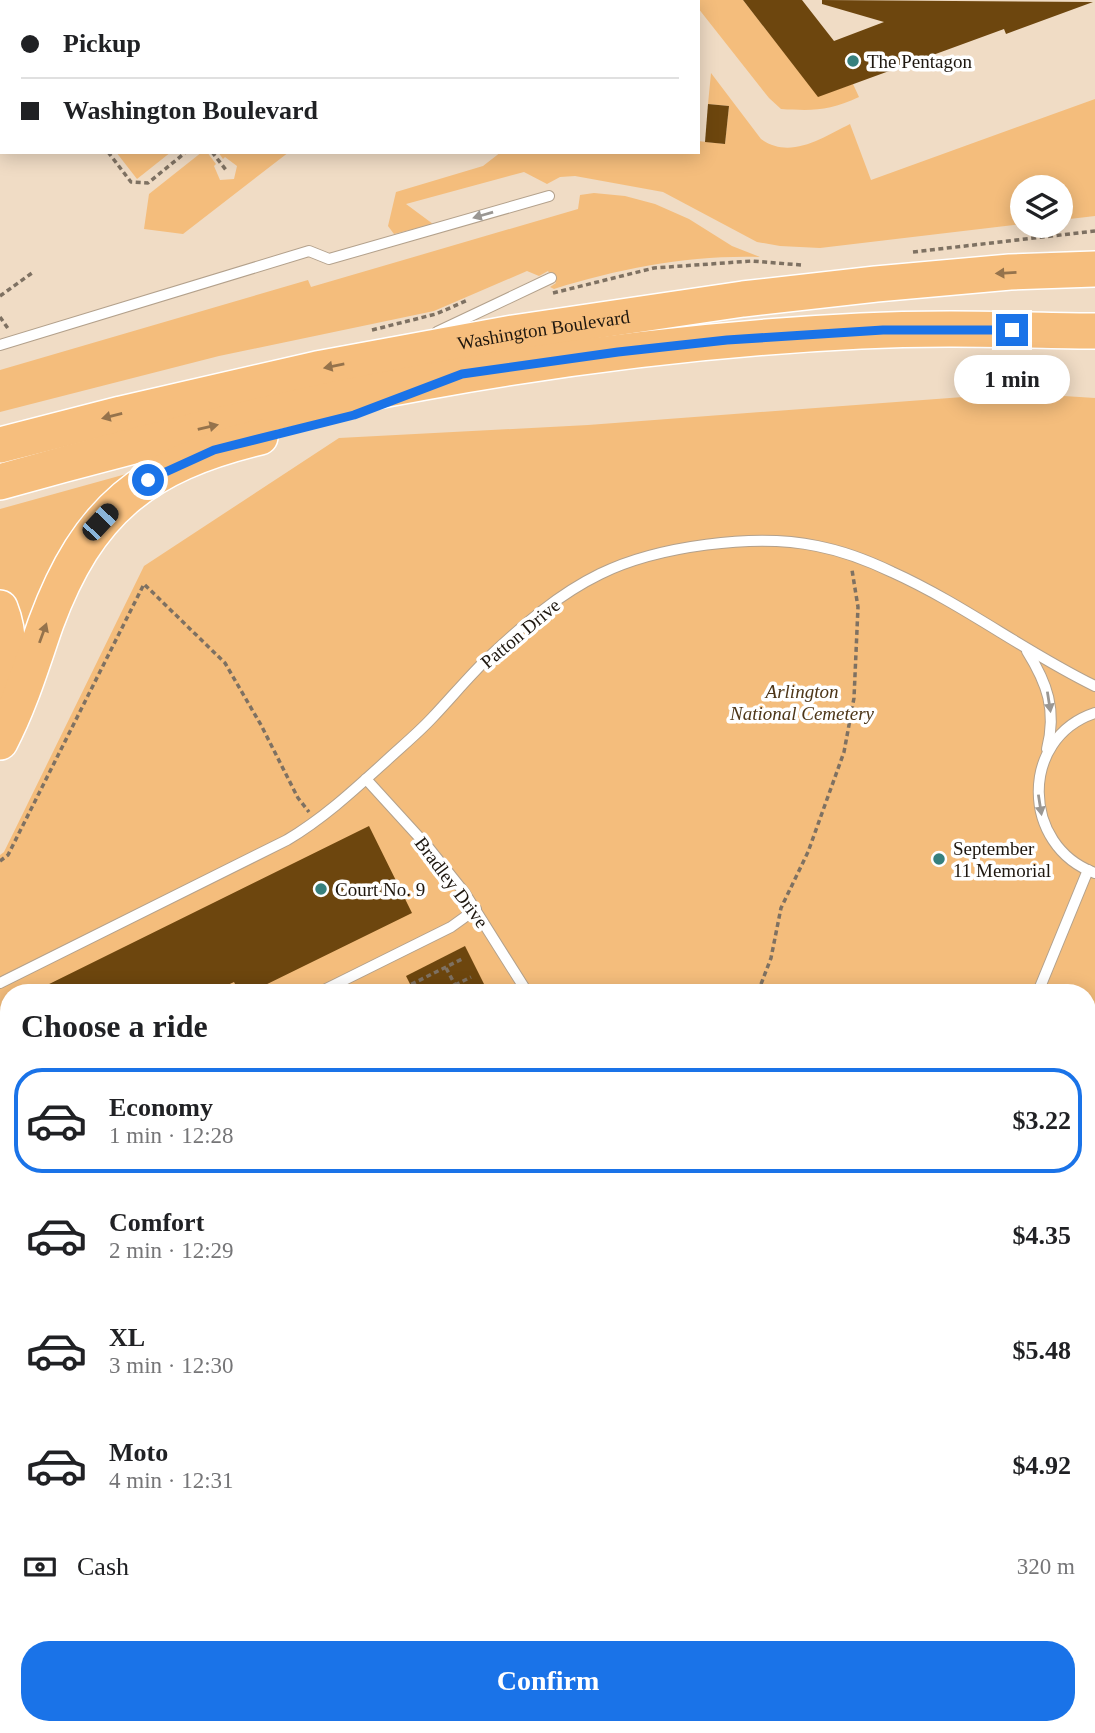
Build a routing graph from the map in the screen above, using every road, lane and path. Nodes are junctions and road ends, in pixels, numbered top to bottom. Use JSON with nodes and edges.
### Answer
{"nodes":[{"id":1,"x":110,"y":154,"type":"edge"},
{"id":2,"x":184,"y":154,"type":"edge"},
{"id":3,"x":214,"y":154,"type":"edge"},
{"id":4,"x":226,"y":170,"type":"dead end"},
{"id":5,"x":548,"y":195,"type":"dead end"},
{"id":6,"x":1095,"y":269,"type":"edge"},
{"id":7,"x":32,"y":273,"type":"dead end"},
{"id":8,"x":551,"y":278,"type":"dead end"},
{"id":9,"x":1095,"y":292,"type":"edge"},
{"id":10,"x":0,"y":296,"type":"edge"},
{"id":11,"x":643,"y":315,"type":"junction"},
{"id":12,"x":1095,"y":315,"type":"edge"},
{"id":13,"x":928,"y":328,"type":"junction"},
{"id":14,"x":1095,"y":331,"type":"edge"},
{"id":15,"x":0,"y":345,"type":"edge"},
{"id":16,"x":382,"y":356,"type":"junction"},
{"id":17,"x":462,"y":374,"type":"junction"},
{"id":18,"x":0,"y":445,"type":"edge"},
{"id":19,"x":0,"y":482,"type":"edge"},
{"id":20,"x":850,"y":555,"type":"junction"},
{"id":21,"x":0,"y":608,"type":"edge"},
{"id":22,"x":1024,"y":648,"type":"junction"},
{"id":23,"x":1095,"y":686,"type":"edge"},
{"id":24,"x":0,"y":698,"type":"edge"},
{"id":25,"x":1095,"y":713,"type":"edge"},
{"id":26,"x":0,"y":742,"type":"edge"},
{"id":27,"x":1044,"y":762,"type":"junction"},
{"id":28,"x":366,"y":779,"type":"junction"},
{"id":29,"x":315,"y":823,"type":"junction"},
{"id":30,"x":0,"y":861,"type":"edge"},
{"id":31,"x":1092,"y":872,"type":"edge"},
{"id":32,"x":476,"y":909,"type":"junction"},
{"id":33,"x":462,"y":959,"type":"dead end"},
{"id":34,"x":446,"y":968,"type":"junction"},
{"id":35,"x":471,"y":977,"type":"dead end"},
{"id":36,"x":0,"y":983,"type":"edge"},
{"id":37,"x":336,"y":984,"type":"edge"},
{"id":38,"x":413,"y":984,"type":"edge"},
{"id":39,"x":454,"y":984,"type":"edge"},
{"id":40,"x":457,"y":984,"type":"edge"},
{"id":41,"x":522,"y":984,"type":"edge"},
{"id":42,"x":761,"y":984,"type":"edge"},
{"id":43,"x":1042,"y":984,"type":"edge"}],
"edges":[{"from":1,"to":2,"type":"path"},
{"from":3,"to":4,"type":"path"},
{"from":5,"to":15,"type":"lane","one_way":true},
{"from":6,"to":11,"type":"highway","name":"Washington Boulevard","one_way":true},
{"from":7,"to":10,"type":"path"},
{"from":8,"to":16,"type":"lane"},
{"from":9,"to":11,"type":"highway"},
{"from":11,"to":16,"type":"highway","name":"Washington Boulevard"},
{"from":12,"to":13,"type":"highway"},
{"from":13,"to":14,"type":"highway","name":"Washington Boulevard"},
{"from":13,"to":17,"type":"highway","name":"Washington Boulevard"},
{"from":16,"to":18,"type":"highway","name":"Washington Boulevard","one_way":true},
{"from":19,"to":17,"type":"highway","name":"Washington Boulevard","one_way":true},
{"from":26,"to":17,"type":"highway","one_way":true},
{"from":20,"to":22,"type":"lane","name":"Patton Drive"},
{"from":20,"to":28,"type":"lane","name":"Patton Drive"},
{"from":20,"to":42,"type":"path"},
{"from":21,"to":24,"type":"highway"},
{"from":22,"to":23,"type":"lane","name":"Patton Drive"},
{"from":22,"to":27,"type":"lane","one_way":true},
{"from":25,"to":27,"type":"lane"},
{"from":27,"to":31,"type":"lane","one_way":true},
{"from":28,"to":29,"type":"lane","name":"Patton Drive"},
{"from":28,"to":32,"type":"lane","name":"Bradley Drive"},
{"from":29,"to":30,"type":"path"},
{"from":29,"to":36,"type":"lane","name":"Patton Drive"},
{"from":31,"to":43,"type":"lane"},
{"from":32,"to":37,"type":"lane"},
{"from":32,"to":41,"type":"lane","name":"Bradley Drive"},
{"from":33,"to":34,"type":"path"},
{"from":34,"to":38,"type":"path"},
{"from":34,"to":39,"type":"path"},
{"from":35,"to":40,"type":"path"}]}
